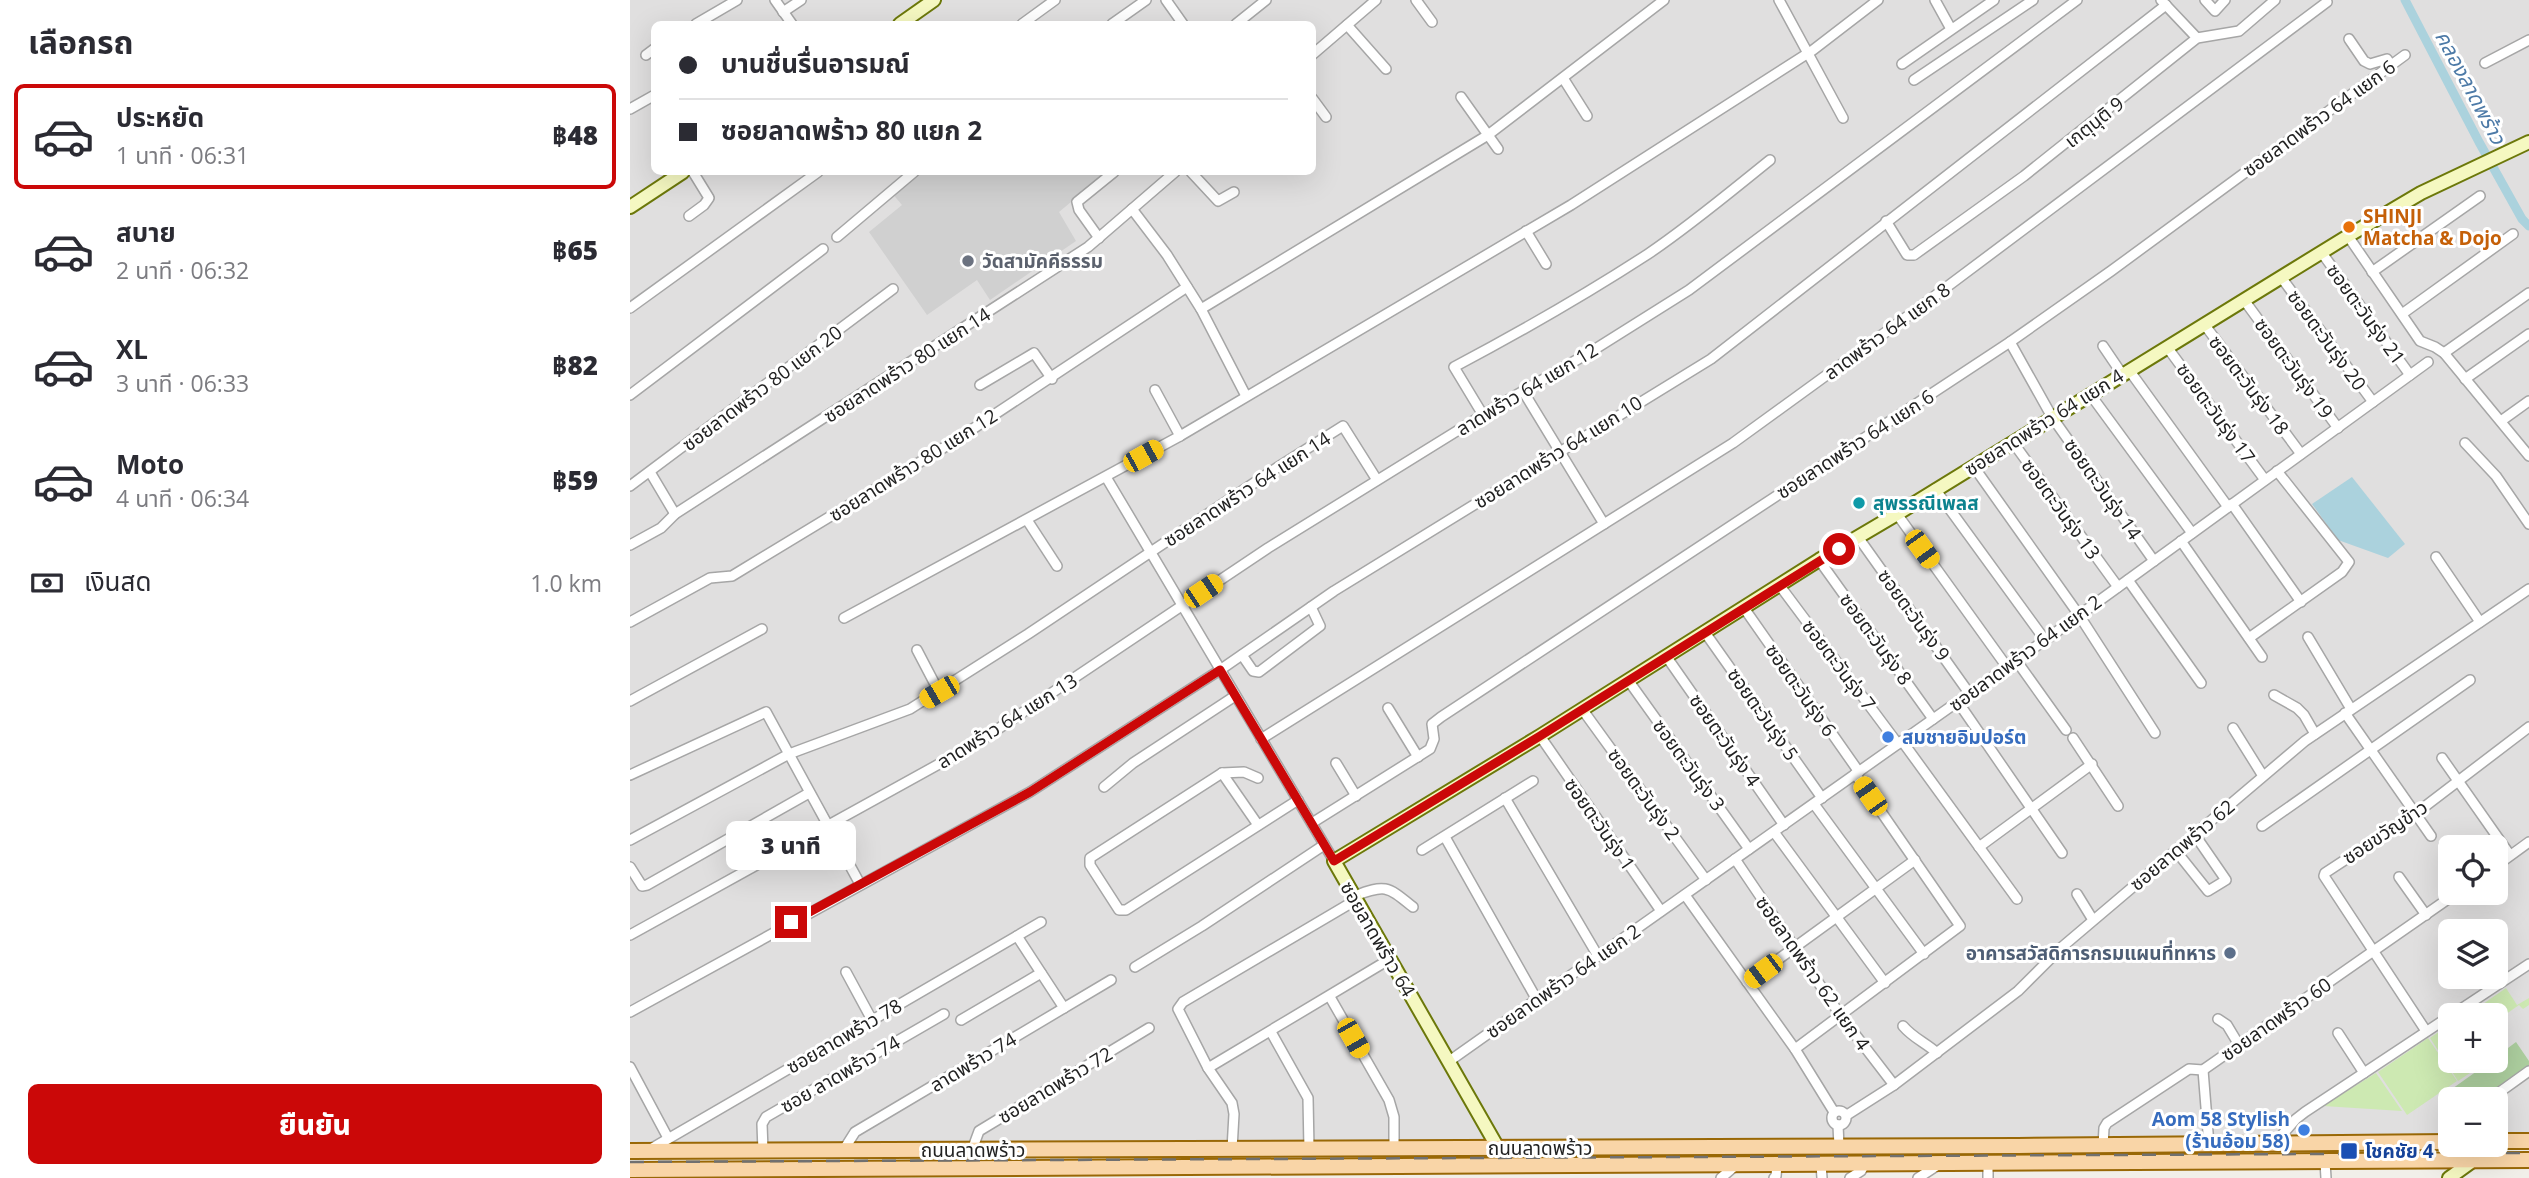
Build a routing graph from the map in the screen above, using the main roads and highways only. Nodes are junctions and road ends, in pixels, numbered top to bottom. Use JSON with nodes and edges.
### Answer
{"nodes":[{"id":1,"x":2508,"y":1141,"type":"edge"},
{"id":2,"x":2529,"y":1141,"type":"edge"},
{"id":3,"x":2438,"y":1142,"type":"edge"},
{"id":4,"x":1989,"y":1146,"type":"junction"},
{"id":5,"x":1498,"y":1148,"type":"junction"},
{"id":6,"x":630,"y":1151,"type":"edge"},
{"id":7,"x":865,"y":1151,"type":"junction"},
{"id":8,"x":2529,"y":1160,"type":"edge"},
{"id":9,"x":1499,"y":1165,"type":"junction"},
{"id":10,"x":864,"y":1168,"type":"junction"},
{"id":11,"x":630,"y":1170,"type":"edge"},
{"id":12,"x":1775,"y":1171,"type":"edge"},
{"id":13,"x":1822,"y":1171,"type":"edge"},
{"id":14,"x":1988,"y":1171,"type":"edge"},
{"id":15,"x":1183,"y":1172,"type":"edge"},
{"id":16,"x":798,"y":1173,"type":"edge"},
{"id":17,"x":890,"y":1173,"type":"edge"},
{"id":18,"x":1127,"y":1173,"type":"edge"}],
"edges":[{"from":1,"to":2,"type":"main road"},
{"from":3,"to":4,"type":"main road","name":"ถนนลาดพร้าว"},
{"from":4,"to":5,"type":"main road","name":"ถนนลาดพร้าว"},
{"from":4,"to":14,"type":"main road"},
{"from":5,"to":7,"type":"main road","name":"ถนนลาดพร้าว"},
{"from":5,"to":9,"type":"main road"},
{"from":6,"to":7,"type":"main road","name":"ถนนลาดพร้าว"},
{"from":7,"to":10,"type":"main road"},
{"from":8,"to":14,"type":"main road","name":"ถนนลาดพร้าว"},
{"from":9,"to":12,"type":"main road","name":"ถนนลาดพร้าว"},
{"from":9,"to":15,"type":"main road","name":"ถนนลาดพร้าว"},
{"from":10,"to":16,"type":"main road","name":"ถนนลาดพร้าว"},
{"from":10,"to":17,"type":"main road","name":"ถนนลาดพร้าว"},
{"from":11,"to":16,"type":"main road","name":"ถนนลาดพร้าว"},
{"from":12,"to":13,"type":"main road","name":"ถนนลาดพร้าว"},
{"from":13,"to":14,"type":"main road","name":"ถนนลาดพร้าว"},
{"from":15,"to":18,"type":"main road","name":"ถนนลาดพร้าว"},
{"from":17,"to":18,"type":"main road","name":"ถนนลาดพร้าว"}]}
